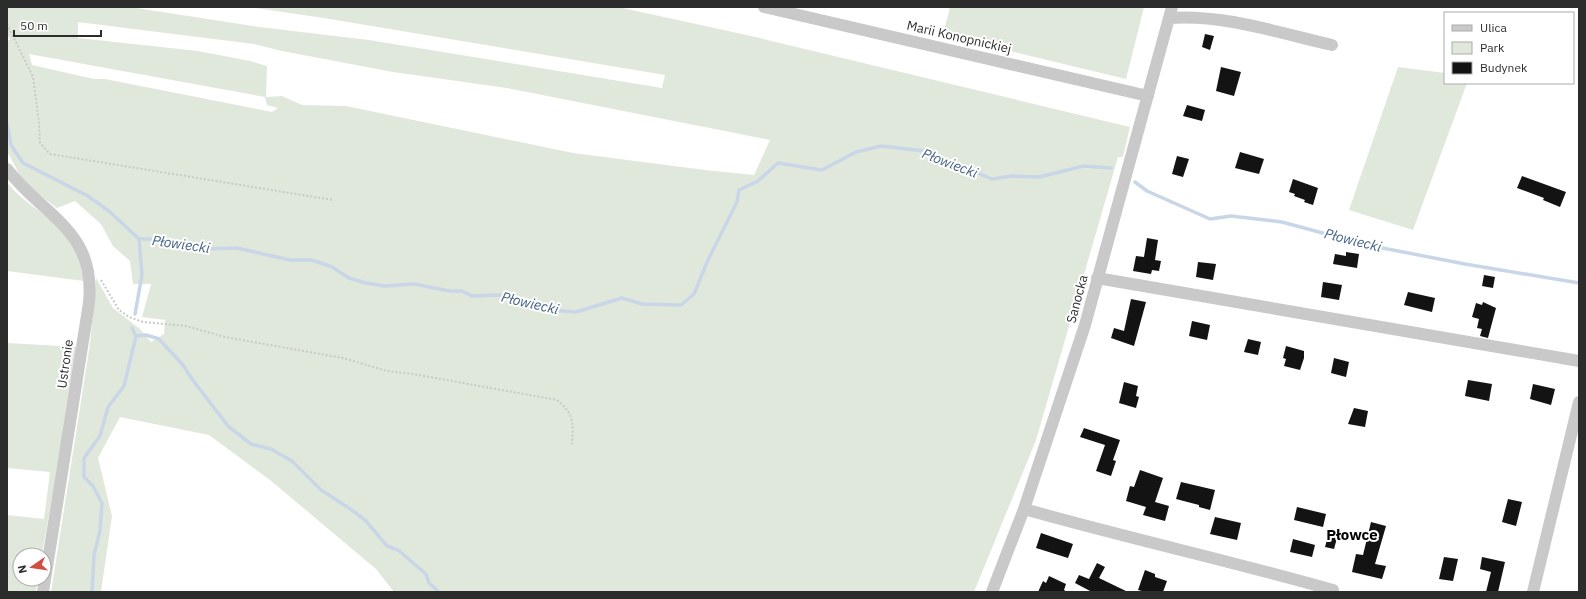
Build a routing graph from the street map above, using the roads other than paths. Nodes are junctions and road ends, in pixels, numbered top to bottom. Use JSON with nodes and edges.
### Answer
{"nodes":[{"id":1,"x":764,"y":7,"type":"edge"},
{"id":2,"x":1170,"y":12,"type":"edge"},
{"id":3,"x":1332,"y":45,"type":"dead end"},
{"id":4,"x":1148,"y":96,"type":"junction"},
{"id":5,"x":7,"y":169,"type":"edge"},
{"id":6,"x":1097,"y":278,"type":"junction"},
{"id":7,"x":1579,"y":361,"type":"edge"},
{"id":8,"x":1579,"y":402,"type":"edge"},
{"id":9,"x":1024,"y":508,"type":"junction"},
{"id":10,"x":1337,"y":591,"type":"edge"},
{"id":11,"x":43,"y":592,"type":"edge"},
{"id":12,"x":992,"y":592,"type":"edge"},
{"id":13,"x":1533,"y":592,"type":"edge"}],
"edges":[{"from":1,"to":4,"type":"street","name":"Marii Konopnickiej"},
{"from":2,"to":3,"type":"street"},
{"from":2,"to":4,"type":"street","name":"Sanocka"},
{"from":4,"to":6,"type":"street","name":"Sanocka"},
{"from":5,"to":11,"type":"street","name":"Ustronie"},
{"from":6,"to":7,"type":"street"},
{"from":6,"to":9,"type":"street","name":"Sanocka"},
{"from":8,"to":13,"type":"street"},
{"from":9,"to":10,"type":"street"},
{"from":9,"to":12,"type":"street","name":"Sanocka"}]}
